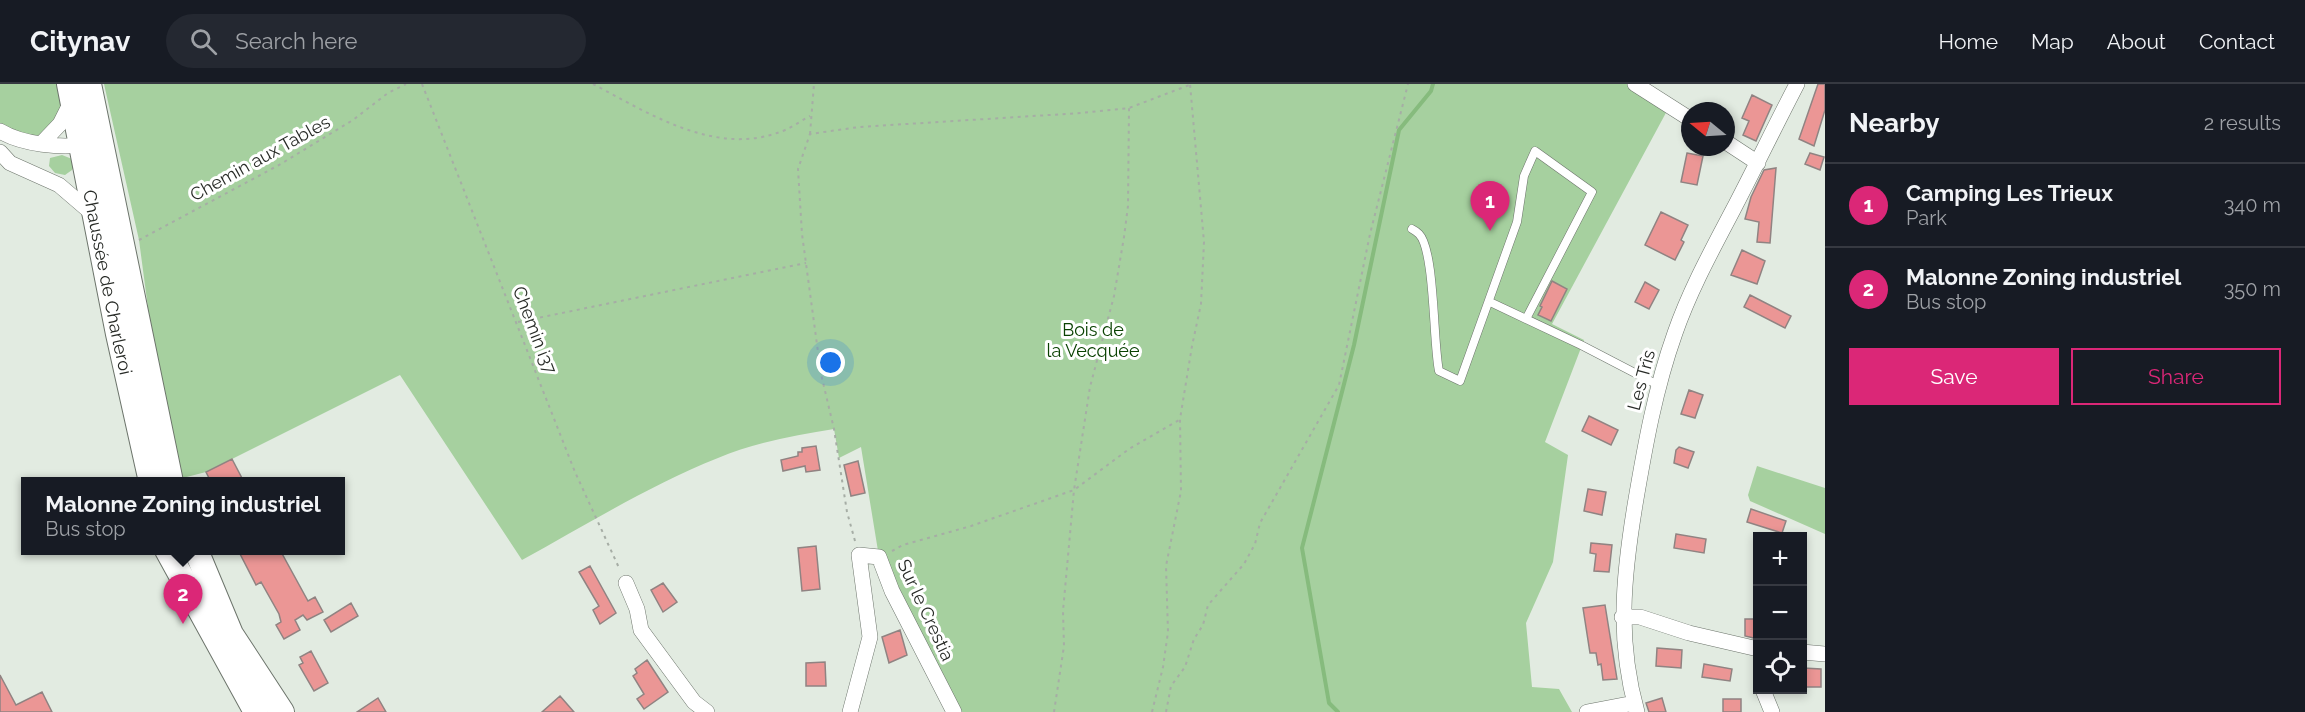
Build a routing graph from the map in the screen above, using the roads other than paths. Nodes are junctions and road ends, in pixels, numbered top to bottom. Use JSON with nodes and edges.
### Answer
{"nodes":[{"id":1,"x":1635,"y":84,"type":"edge"},
{"id":2,"x":1797,"y":84,"type":"edge"},
{"id":3,"x":77,"y":89,"type":"edge"},
{"id":4,"x":1681,"y":113,"type":"edge"},
{"id":5,"x":0,"y":131,"type":"edge"},
{"id":6,"x":91,"y":143,"type":"junction"},
{"id":7,"x":41,"y":144,"type":"junction"},
{"id":8,"x":1735,"y":148,"type":"edge"},
{"id":9,"x":0,"y":152,"type":"edge"},
{"id":10,"x":1758,"y":163,"type":"junction"},
{"id":11,"x":99,"y":184,"type":"junction"},
{"id":12,"x":59,"y":185,"type":"junction"},
{"id":13,"x":94,"y":215,"type":"junction"},
{"id":14,"x":1412,"y":229,"type":"dead end"},
{"id":15,"x":1490,"y":302,"type":"junction"},
{"id":16,"x":1526,"y":320,"type":"junction"},
{"id":17,"x":1658,"y":385,"type":"junction"},
{"id":18,"x":150,"y":477,"type":"edge"},
{"id":19,"x":170,"y":477,"type":"edge"},
{"id":20,"x":170,"y":555,"type":"edge"},
{"id":21,"x":198,"y":555,"type":"edge"},
{"id":22,"x":626,"y":583,"type":"road end"},
{"id":23,"x":1622,"y":617,"type":"junction"},
{"id":24,"x":1807,"y":652,"type":"edge"},
{"id":25,"x":1753,"y":653,"type":"edge"},
{"id":26,"x":1825,"y":654,"type":"edge"},
{"id":27,"x":1764,"y":694,"type":"edge"},
{"id":28,"x":1635,"y":708,"type":"edge"},
{"id":29,"x":256,"y":712,"type":"edge"},
{"id":30,"x":282,"y":712,"type":"edge"},
{"id":31,"x":707,"y":712,"type":"edge"},
{"id":32,"x":850,"y":712,"type":"edge"},
{"id":33,"x":954,"y":712,"type":"edge"},
{"id":34,"x":1587,"y":712,"type":"edge"},
{"id":35,"x":1772,"y":712,"type":"edge"}],
"edges":[{"from":1,"to":4,"type":"street"},
{"from":2,"to":10,"type":"street","name":"Les Trîs"},
{"from":3,"to":6,"type":"main road","name":"Chaussée de Charleroi"},
{"from":3,"to":7,"type":"street"},
{"from":5,"to":7,"type":"street"},
{"from":6,"to":7,"type":"street"},
{"from":6,"to":11,"type":"main road","name":"Chaussée de Charleroi"},
{"from":8,"to":10,"type":"street"},
{"from":9,"to":12,"type":"street"},
{"from":10,"to":17,"type":"street","name":"Les Trîs"},
{"from":11,"to":12,"type":"street"},
{"from":11,"to":13,"type":"main road","name":"Chaussée de Charleroi"},
{"from":11,"to":19,"type":"main road","name":"Chaussée de Charleroi"},
{"from":12,"to":13,"type":"street"},
{"from":13,"to":18,"type":"main road","name":"Chaussée de Charleroi"},
{"from":14,"to":15,"type":"lane"},
{"from":15,"to":16,"type":"lane"},
{"from":15,"to":16,"type":"lane"},
{"from":16,"to":17,"type":"lane"},
{"from":17,"to":23,"type":"street","name":"Les Trîs"},
{"from":20,"to":29,"type":"main road"},
{"from":21,"to":30,"type":"main road"},
{"from":22,"to":31,"type":"street"},
{"from":23,"to":25,"type":"street"},
{"from":23,"to":28,"type":"street","name":"Les Trîs"},
{"from":24,"to":26,"type":"street"},
{"from":27,"to":35,"type":"street"},
{"from":28,"to":34,"type":"street"},
{"from":32,"to":33,"type":"street","name":"Sur le Crestia"}]}
